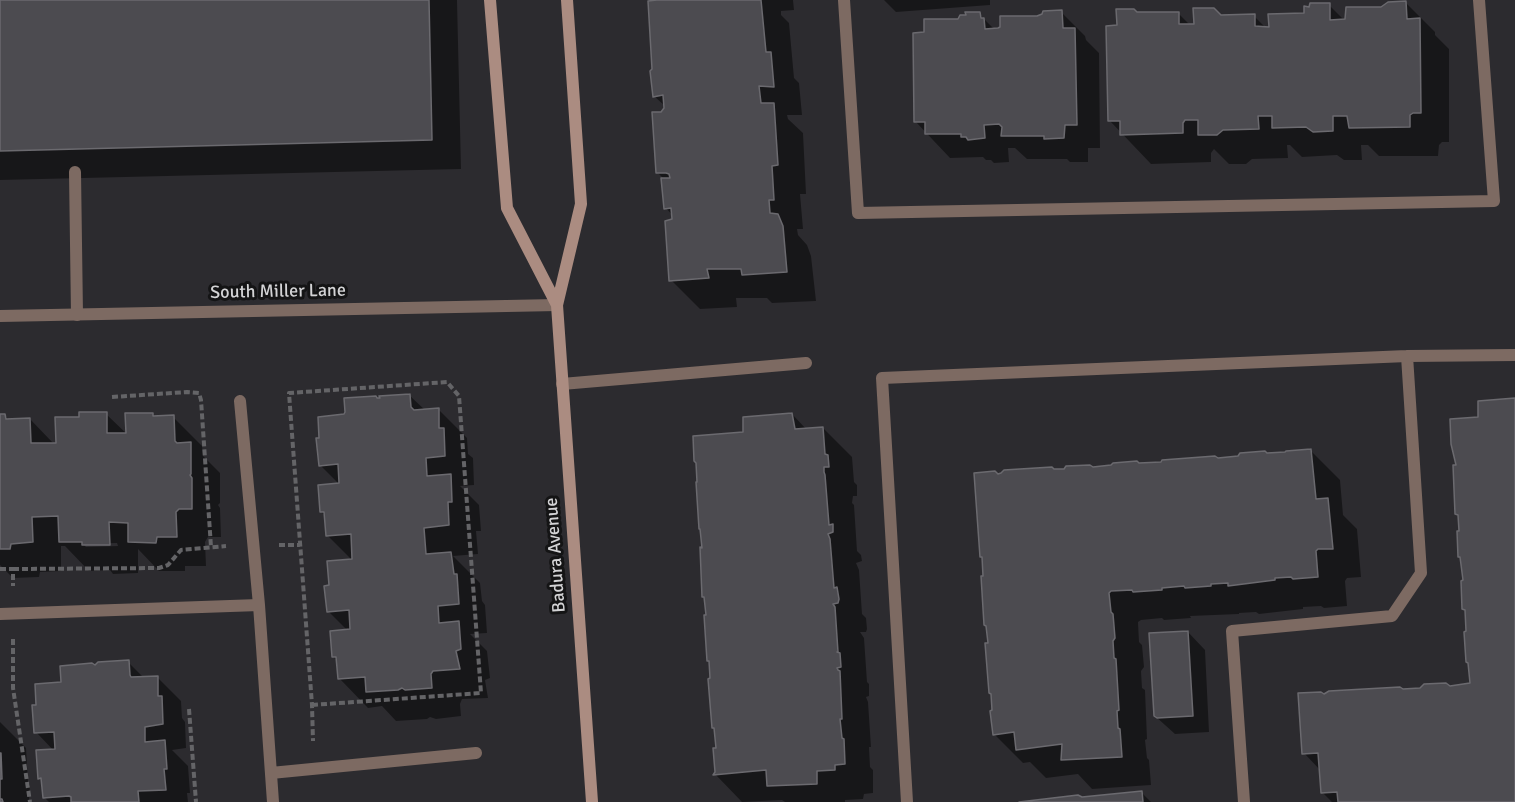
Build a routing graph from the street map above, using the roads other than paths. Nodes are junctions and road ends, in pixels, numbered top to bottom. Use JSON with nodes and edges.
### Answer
{"nodes":[{"id":1,"x":490,"y":0,"type":"edge"},
{"id":2,"x":567,"y":0,"type":"edge"},
{"id":3,"x":844,"y":0,"type":"edge"},
{"id":4,"x":1479,"y":0,"type":"edge"},
{"id":5,"x":75,"y":172,"type":"dead end"},
{"id":6,"x":557,"y":305,"type":"junction"},
{"id":7,"x":77,"y":315,"type":"junction"},
{"id":8,"x":0,"y":316,"type":"edge"},
{"id":9,"x":1515,"y":355,"type":"edge"},
{"id":10,"x":1407,"y":356,"type":"junction"},
{"id":11,"x":806,"y":363,"type":"dead end"},
{"id":12,"x":562,"y":384,"type":"junction"},
{"id":13,"x":240,"y":401,"type":"dead end"},
{"id":14,"x":259,"y":606,"type":"junction"},
{"id":15,"x":0,"y":614,"type":"edge"},
{"id":16,"x":476,"y":753,"type":"dead end"},
{"id":17,"x":271,"y":773,"type":"junction"},
{"id":18,"x":273,"y":802,"type":"edge"},
{"id":19,"x":592,"y":802,"type":"edge"},
{"id":20,"x":907,"y":802,"type":"edge"},
{"id":21,"x":1244,"y":802,"type":"edge"}],
"edges":[{"from":1,"to":6,"type":"main road","name":"Badura Avenue"},
{"from":2,"to":6,"type":"main road","name":"Badura Avenue"},
{"from":3,"to":4,"type":"street"},
{"from":5,"to":7,"type":"street"},
{"from":6,"to":7,"type":"street","name":"South Miller Lane"},
{"from":6,"to":12,"type":"main road","name":"Badura Avenue"},
{"from":7,"to":8,"type":"street","name":"South Miller Lane"},
{"from":9,"to":10,"type":"street"},
{"from":10,"to":20,"type":"street"},
{"from":10,"to":21,"type":"street"},
{"from":11,"to":12,"type":"street"},
{"from":12,"to":19,"type":"main road","name":"Badura Avenue"},
{"from":13,"to":14,"type":"street"},
{"from":14,"to":15,"type":"street"},
{"from":14,"to":17,"type":"street"},
{"from":16,"to":17,"type":"street"},
{"from":17,"to":18,"type":"street"}]}
